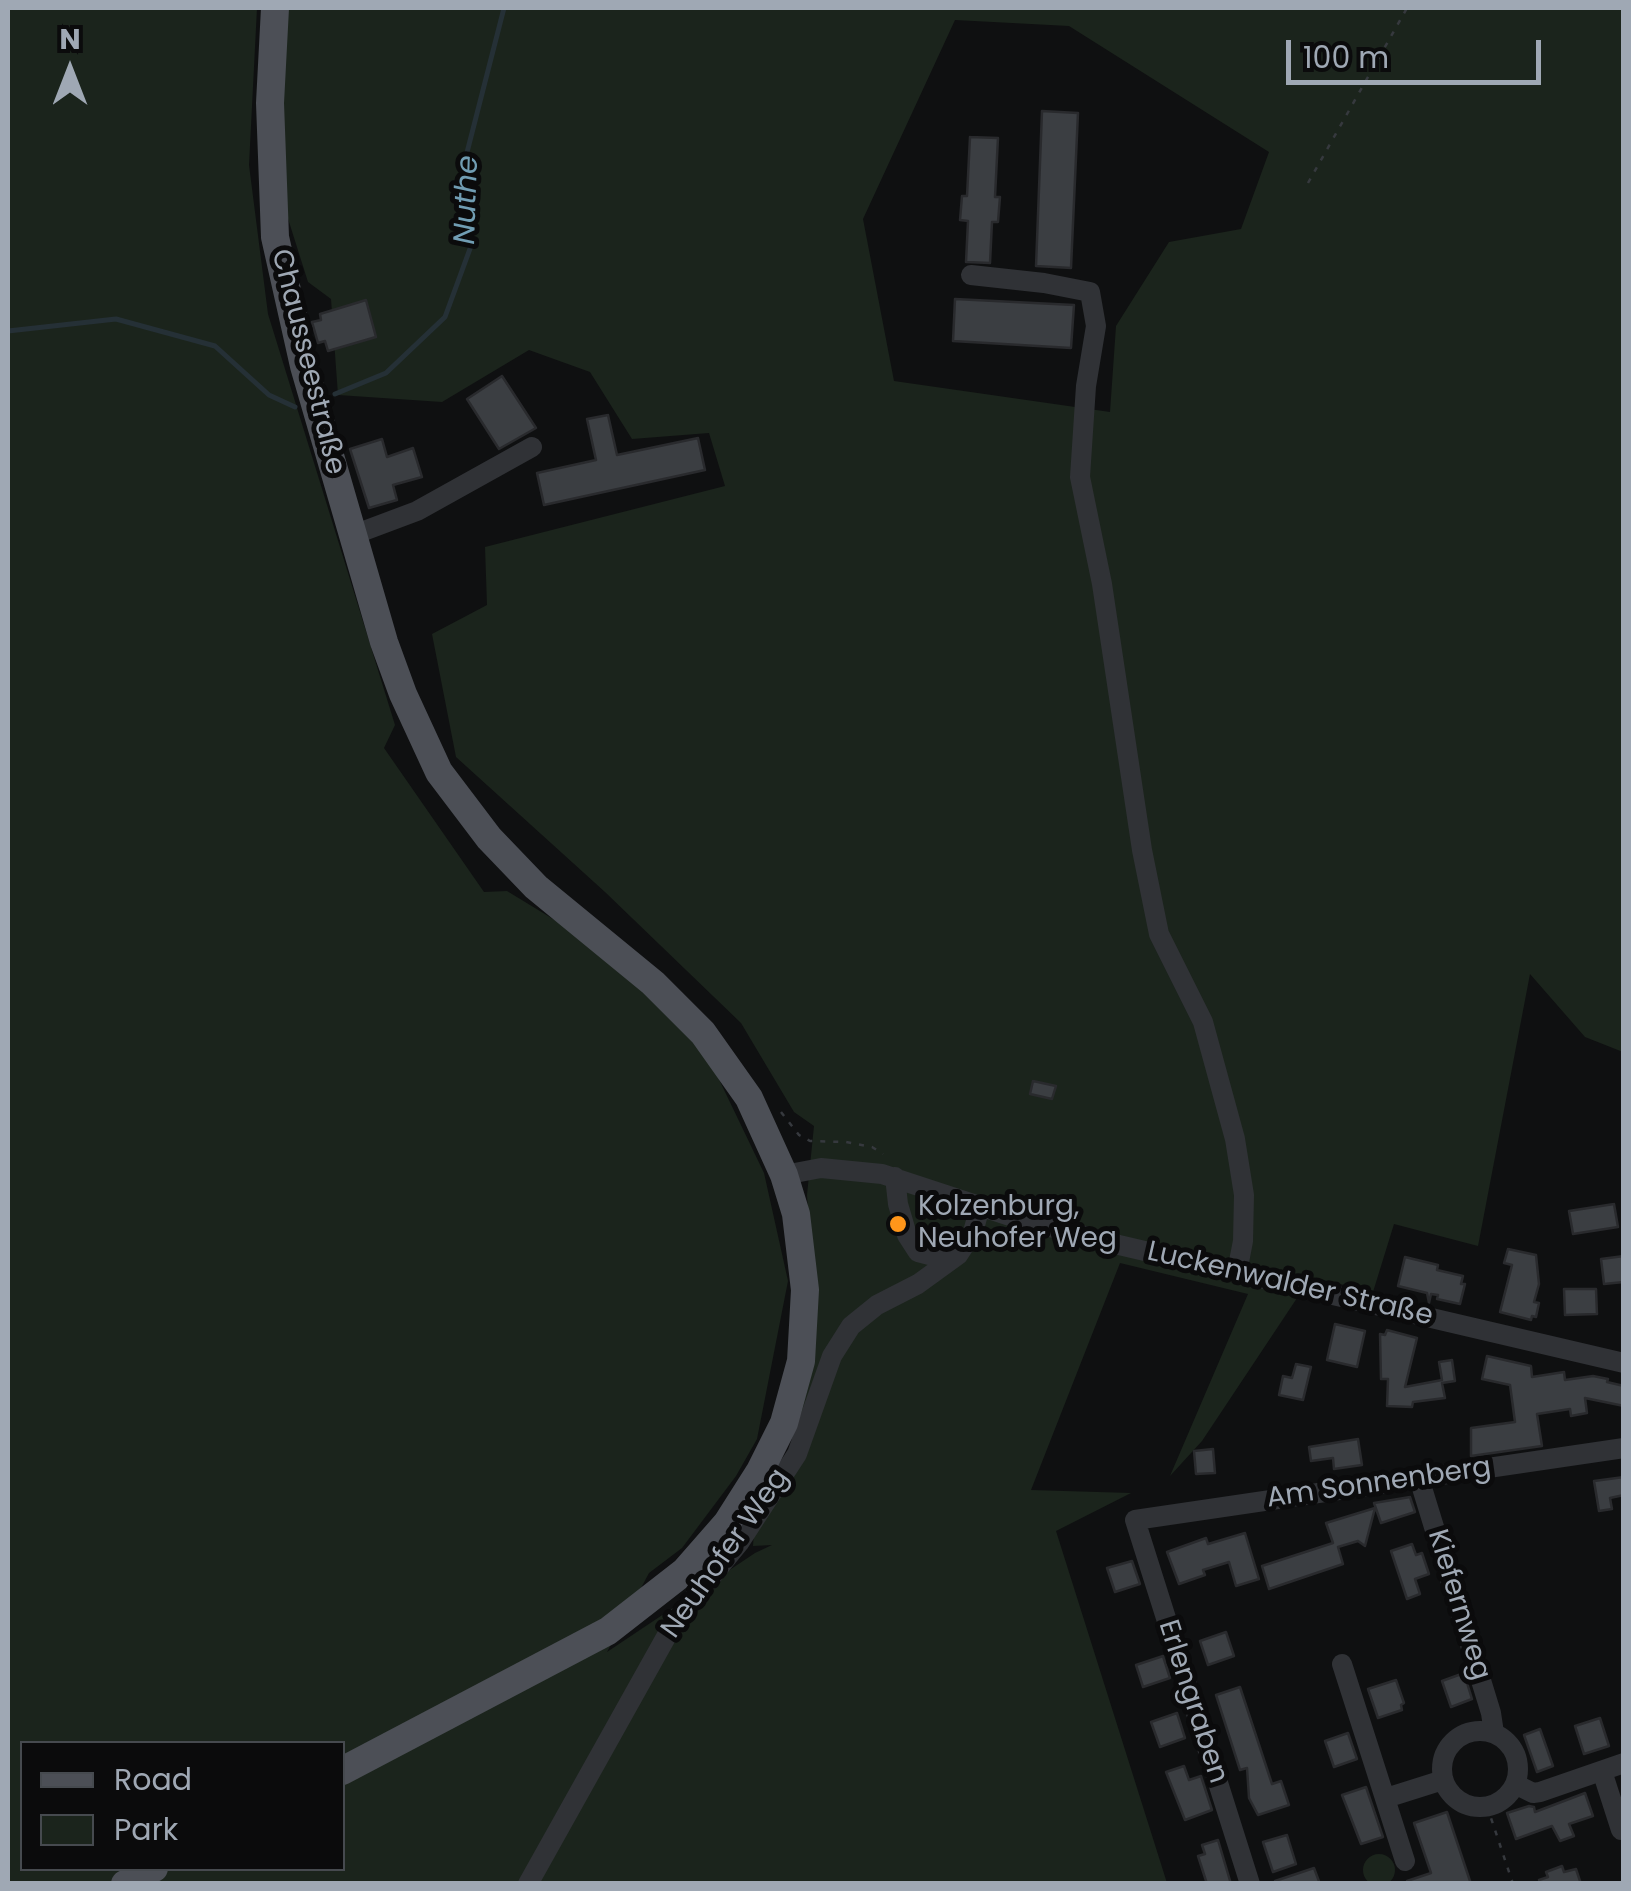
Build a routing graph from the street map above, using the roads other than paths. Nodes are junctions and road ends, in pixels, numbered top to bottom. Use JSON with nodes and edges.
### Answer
{"nodes":[{"id":1,"x":275,"y":8,"type":"edge"},
{"id":2,"x":971,"y":275,"type":"dead end"},
{"id":3,"x":532,"y":447,"type":"dead end"},
{"id":4,"x":353,"y":535,"type":"junction"},
{"id":5,"x":784,"y":1176,"type":"junction"},
{"id":6,"x":895,"y":1176,"type":"junction"},
{"id":7,"x":980,"y":1207,"type":"junction"},
{"id":8,"x":958,"y":1255,"type":"junction"},
{"id":9,"x":1237,"y":1272,"type":"junction"},
{"id":10,"x":1624,"y":1363,"type":"edge"},
{"id":11,"x":1624,"y":1448,"type":"edge"},
{"id":12,"x":1419,"y":1478,"type":"junction"},
{"id":13,"x":1135,"y":1520,"type":"joint"},
{"id":14,"x":1342,"y":1664,"type":"dead end"},
{"id":15,"x":1494,"y":1733,"type":"junction"},
{"id":16,"x":1624,"y":1763,"type":"edge"},
{"id":17,"x":345,"y":1769,"type":"edge"},
{"id":18,"x":1602,"y":1770,"type":"junction"},
{"id":19,"x":1443,"y":1780,"type":"junction"},
{"id":20,"x":1515,"y":1784,"type":"junction"},
{"id":21,"x":1386,"y":1798,"type":"junction"},
{"id":22,"x":1621,"y":1830,"type":"edge"},
{"id":23,"x":1405,"y":1861,"type":"dead end"},
{"id":24,"x":149,"y":1871,"type":"edge"},
{"id":25,"x":125,"y":1884,"type":"edge"},
{"id":26,"x":528,"y":1884,"type":"edge"},
{"id":27,"x":1250,"y":1884,"type":"edge"}],
"edges":[{"from":1,"to":4,"type":"main road","name":"Chausseestraße"},
{"from":2,"to":9,"type":"street"},
{"from":3,"to":4,"type":"street"},
{"from":4,"to":5,"type":"main road","name":"Chausseestraße"},
{"from":5,"to":6,"type":"street","name":"Luckenwalder Straße"},
{"from":5,"to":17,"type":"main road","name":"Chausseestraße"},
{"from":6,"to":7,"type":"street","name":"Luckenwalder Straße"},
{"from":6,"to":8,"type":"street"},
{"from":7,"to":8,"type":"street","name":"Neuhofer Weg"},
{"from":7,"to":9,"type":"street","name":"Luckenwalder Straße"},
{"from":8,"to":26,"type":"street","name":"Neuhofer Weg"},
{"from":9,"to":10,"type":"street","name":"Luckenwalder Straße"},
{"from":11,"to":12,"type":"street","name":"Am Sonnenberg"},
{"from":12,"to":13,"type":"street","name":"Am Sonnenberg"},
{"from":12,"to":15,"type":"street","name":"Kiefernweg"},
{"from":13,"to":27,"type":"street","name":"Erlengraben"},
{"from":14,"to":21,"type":"street"},
{"from":15,"to":19,"type":"street"},
{"from":15,"to":20,"type":"street","name":"Kiefernweg"},
{"from":16,"to":18,"type":"street"},
{"from":18,"to":20,"type":"street"},
{"from":18,"to":22,"type":"street"},
{"from":19,"to":20,"type":"street"},
{"from":19,"to":21,"type":"street"},
{"from":21,"to":23,"type":"street"},
{"from":24,"to":25,"type":"main road"}]}
